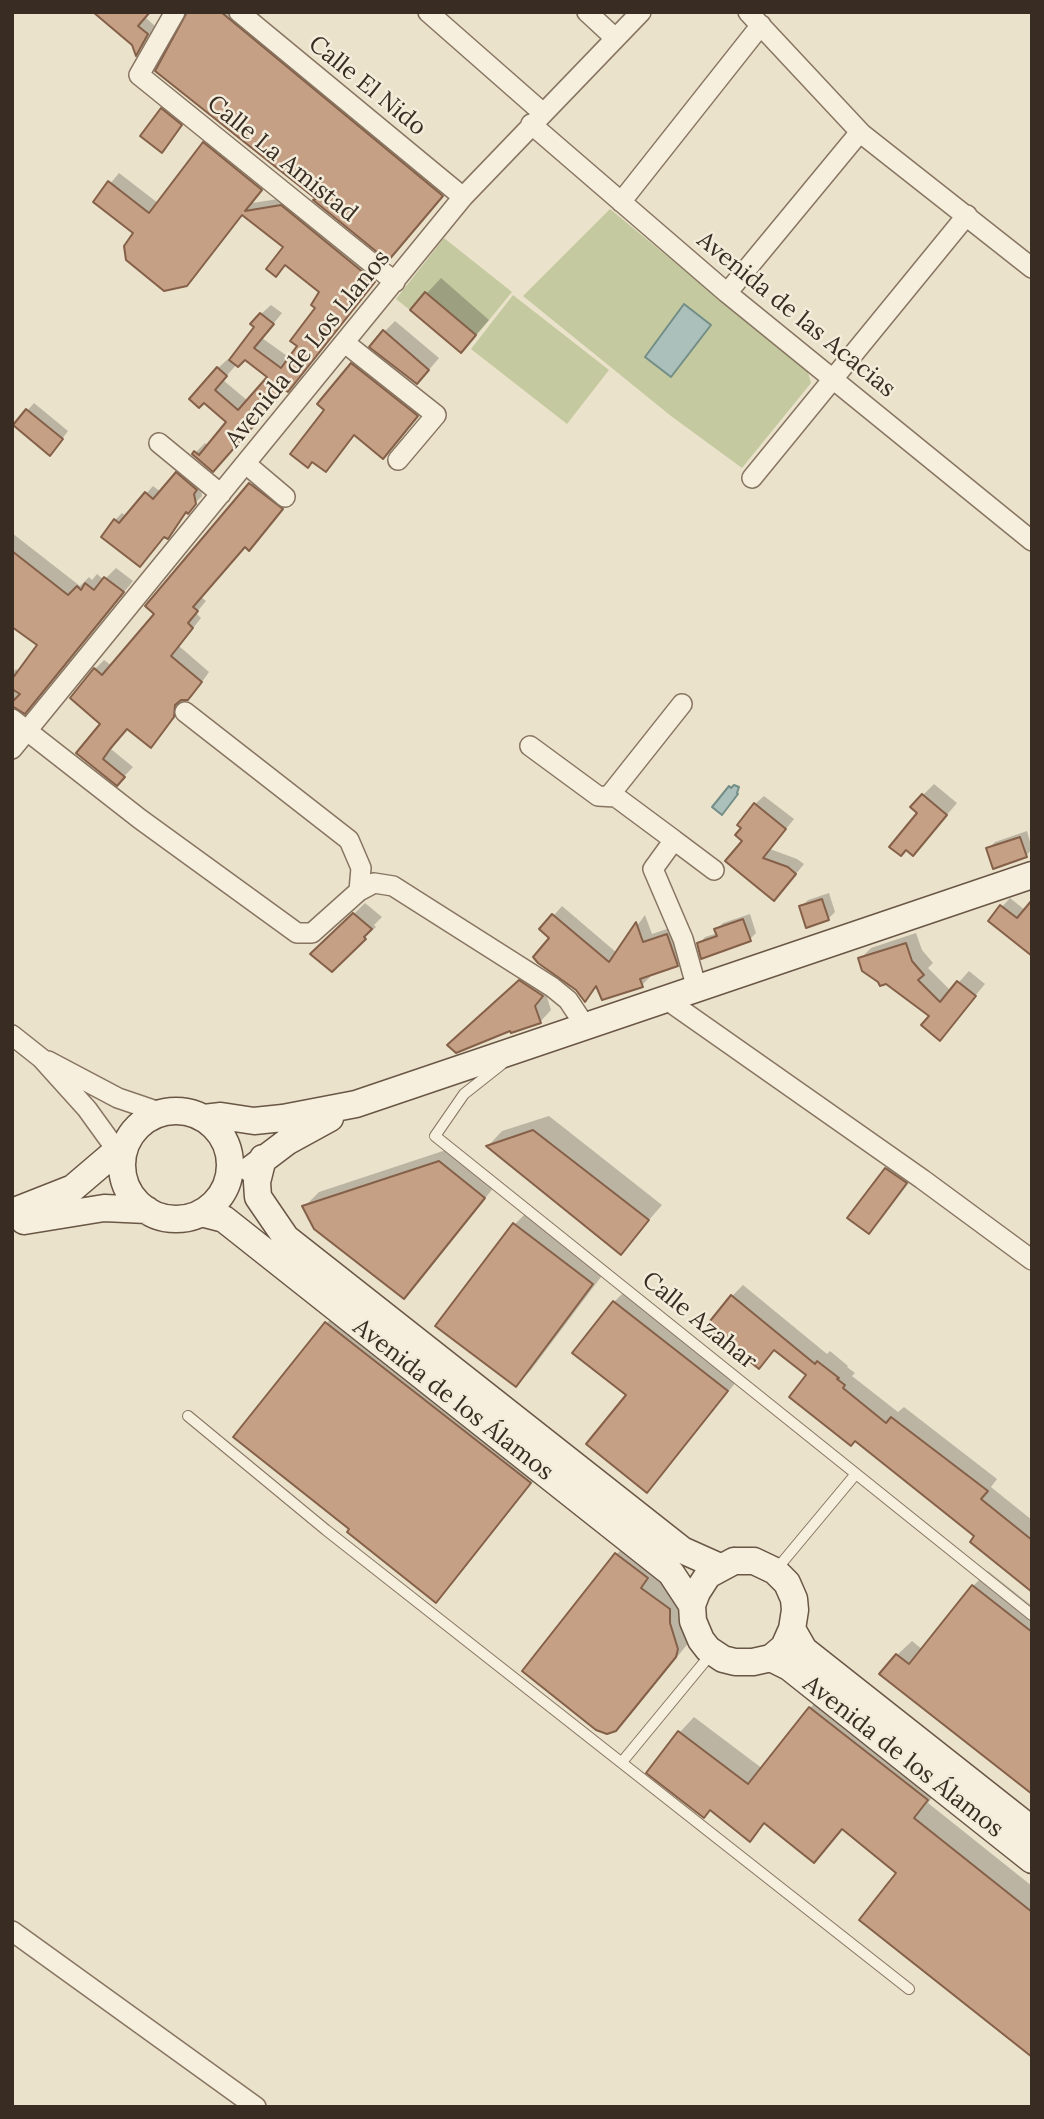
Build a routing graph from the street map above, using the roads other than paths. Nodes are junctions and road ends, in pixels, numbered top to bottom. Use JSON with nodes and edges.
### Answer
{"nodes":[{"id":1,"x":175,"y":12,"type":"edge"},
{"id":2,"x":239,"y":12,"type":"edge"},
{"id":3,"x":428,"y":12,"type":"edge"},
{"id":4,"x":587,"y":12,"type":"edge"},
{"id":5,"x":641,"y":12,"type":"edge"},
{"id":6,"x":754,"y":19,"type":"edge"},
{"id":7,"x":615,"y":38,"type":"junction"},
{"id":8,"x":537,"y":119,"type":"junction"},
{"id":9,"x":860,"y":132,"type":"junction"},
{"id":10,"x":463,"y":197,"type":"junction"},
{"id":11,"x":621,"y":202,"type":"junction"},
{"id":12,"x":967,"y":215,"type":"junction"},
{"id":13,"x":1032,"y":268,"type":"edge"},
{"id":14,"x":395,"y":282,"type":"junction"},
{"id":15,"x":727,"y":293,"type":"junction"},
{"id":16,"x":345,"y":343,"type":"junction"},
{"id":17,"x":833,"y":378,"type":"junction"},
{"id":18,"x":159,"y":443,"type":"dead end"},
{"id":19,"x":398,"y":460,"type":"dead end"},
{"id":20,"x":246,"y":464,"type":"junction"},
{"id":21,"x":752,"y":478,"type":"dead end"},
{"id":22,"x":221,"y":494,"type":"junction"},
{"id":23,"x":285,"y":497,"type":"dead end"},
{"id":24,"x":1032,"y":541,"type":"edge"},
{"id":25,"x":682,"y":704,"type":"dead end"},
{"id":26,"x":185,"y":712,"type":"dead end"},
{"id":27,"x":20,"y":724,"type":"edge"},
{"id":28,"x":530,"y":747,"type":"dead end"},
{"id":29,"x":12,"y":749,"type":"edge"},
{"id":30,"x":609,"y":796,"type":"junction"},
{"id":31,"x":674,"y":840,"type":"junction"},
{"id":32,"x":714,"y":870,"type":"dead end"},
{"id":33,"x":1032,"y":875,"type":"edge"},
{"id":34,"x":359,"y":891,"type":"junction"},
{"id":35,"x":697,"y":989,"type":"junction"},
{"id":36,"x":667,"y":1000,"type":"junction"},
{"id":37,"x":586,"y":1027,"type":"junction"},
{"id":38,"x":12,"y":1035,"type":"edge"},
{"id":39,"x":520,"y":1049,"type":"junction"},
{"id":40,"x":41,"y":1058,"type":"junction"},
{"id":41,"x":356,"y":1104,"type":"junction"},
{"id":42,"x":162,"y":1113,"type":"junction"},
{"id":43,"x":94,"y":1118,"type":"junction"},
{"id":44,"x":204,"y":1118,"type":"junction"},
{"id":45,"x":122,"y":1152,"type":"junction"},
{"id":46,"x":264,"y":1158,"type":"junction"},
{"id":47,"x":87,"y":1176,"type":"junction"},
{"id":48,"x":227,"y":1186,"type":"junction"},
{"id":49,"x":147,"y":1210,"type":"junction"},
{"id":50,"x":12,"y":1212,"type":"edge"},
{"id":51,"x":201,"y":1213,"type":"junction"},
{"id":52,"x":12,"y":1223,"type":"edge"},
{"id":53,"x":286,"y":1238,"type":"junction"},
{"id":54,"x":1032,"y":1260,"type":"edge"},
{"id":55,"x":188,"y":1416,"type":"dead end"},
{"id":56,"x":855,"y":1475,"type":"junction"},
{"id":57,"x":720,"y":1567,"type":"junction"},
{"id":58,"x":775,"y":1571,"type":"junction"},
{"id":59,"x":692,"y":1605,"type":"junction"},
{"id":60,"x":1032,"y":1615,"type":"edge"},
{"id":61,"x":792,"y":1629,"type":"junction"},
{"id":62,"x":713,"y":1652,"type":"junction"},
{"id":63,"x":771,"y":1658,"type":"junction"},
{"id":64,"x":622,"y":1762,"type":"junction"},
{"id":65,"x":1032,"y":1830,"type":"edge"},
{"id":66,"x":1032,"y":1860,"type":"edge"},
{"id":67,"x":12,"y":1931,"type":"edge"},
{"id":68,"x":909,"y":1989,"type":"dead end"},
{"id":69,"x":256,"y":2107,"type":"edge"}],
"edges":[{"from":1,"to":14,"type":"street","name":"Calle La Amistad"},
{"from":2,"to":10,"type":"street","name":"Calle El Nido"},
{"from":3,"to":8,"type":"street","name":"Avenida de las Acacias"},
{"from":4,"to":7,"type":"street"},
{"from":5,"to":7,"type":"street","name":"Avenida de Los Llanos"},
{"from":6,"to":9,"type":"street"},
{"from":6,"to":11,"type":"street"},
{"from":7,"to":8,"type":"street","name":"Avenida de Los Llanos"},
{"from":8,"to":10,"type":"street","name":"Avenida de Los Llanos"},
{"from":8,"to":11,"type":"street","name":"Avenida de las Acacias"},
{"from":9,"to":12,"type":"street"},
{"from":9,"to":15,"type":"street"},
{"from":10,"to":14,"type":"street","name":"Avenida de Los Llanos"},
{"from":11,"to":15,"type":"street","name":"Avenida de las Acacias"},
{"from":12,"to":13,"type":"street"},
{"from":12,"to":17,"type":"street"},
{"from":14,"to":16,"type":"street","name":"Avenida de Los Llanos"},
{"from":15,"to":17,"type":"street","name":"Avenida de las Acacias"},
{"from":16,"to":19,"type":"street"},
{"from":16,"to":20,"type":"street","name":"Avenida de Los Llanos"},
{"from":17,"to":21,"type":"street"},
{"from":17,"to":24,"type":"street","name":"Avenida de las Acacias"},
{"from":18,"to":22,"type":"street"},
{"from":20,"to":22,"type":"street","name":"Avenida de Los Llanos"},
{"from":20,"to":23,"type":"street"},
{"from":22,"to":27,"type":"street","name":"Avenida de Los Llanos"},
{"from":25,"to":30,"type":"street"},
{"from":26,"to":34,"type":"street"},
{"from":27,"to":29,"type":"street","name":"Avenida de Los Llanos"},
{"from":27,"to":34,"type":"street"},
{"from":28,"to":30,"type":"street"},
{"from":30,"to":31,"type":"street"},
{"from":31,"to":32,"type":"street"},
{"from":31,"to":35,"type":"street"},
{"from":33,"to":35,"type":"street"},
{"from":34,"to":37,"type":"street"},
{"from":35,"to":36,"type":"street"},
{"from":36,"to":37,"type":"street"},
{"from":36,"to":54,"type":"street"},
{"from":37,"to":39,"type":"street"},
{"from":38,"to":40,"type":"street"},
{"from":39,"to":41,"type":"street"},
{"from":39,"to":56,"type":"lane","name":"Calle Azahar"},
{"from":40,"to":42,"type":"street"},
{"from":40,"to":43,"type":"street"},
{"from":41,"to":44,"type":"street"},
{"from":41,"to":46,"type":"street"},
{"from":42,"to":44,"type":"street"},
{"from":42,"to":45,"type":"street"},
{"from":43,"to":45,"type":"street"},
{"from":43,"to":47,"type":"street"},
{"from":44,"to":48,"type":"street"},
{"from":45,"to":47,"type":"street"},
{"from":45,"to":49,"type":"street"},
{"from":46,"to":48,"type":"street"},
{"from":46,"to":53,"type":"street","name":"Avenida de los Álamos"},
{"from":47,"to":50,"type":"street"},
{"from":48,"to":51,"type":"street"},
{"from":48,"to":53,"type":"street","name":"Avenida de los Álamos"},
{"from":49,"to":51,"type":"street"},
{"from":49,"to":52,"type":"street"},
{"from":51,"to":59,"type":"street","name":"Avenida de los Álamos"},
{"from":53,"to":57,"type":"street","name":"Avenida de los Álamos"},
{"from":55,"to":64,"type":"lane"},
{"from":56,"to":58,"type":"lane"},
{"from":56,"to":60,"type":"lane","name":"Calle Azahar"},
{"from":57,"to":58,"type":"street"},
{"from":57,"to":59,"type":"street"},
{"from":58,"to":61,"type":"street"},
{"from":59,"to":62,"type":"street"},
{"from":61,"to":63,"type":"street"},
{"from":61,"to":65,"type":"street","name":"Avenida de los Álamos"},
{"from":62,"to":63,"type":"street"},
{"from":62,"to":64,"type":"lane"},
{"from":63,"to":66,"type":"street","name":"Avenida de los Álamos"},
{"from":64,"to":68,"type":"lane"},
{"from":67,"to":69,"type":"street"}]}
